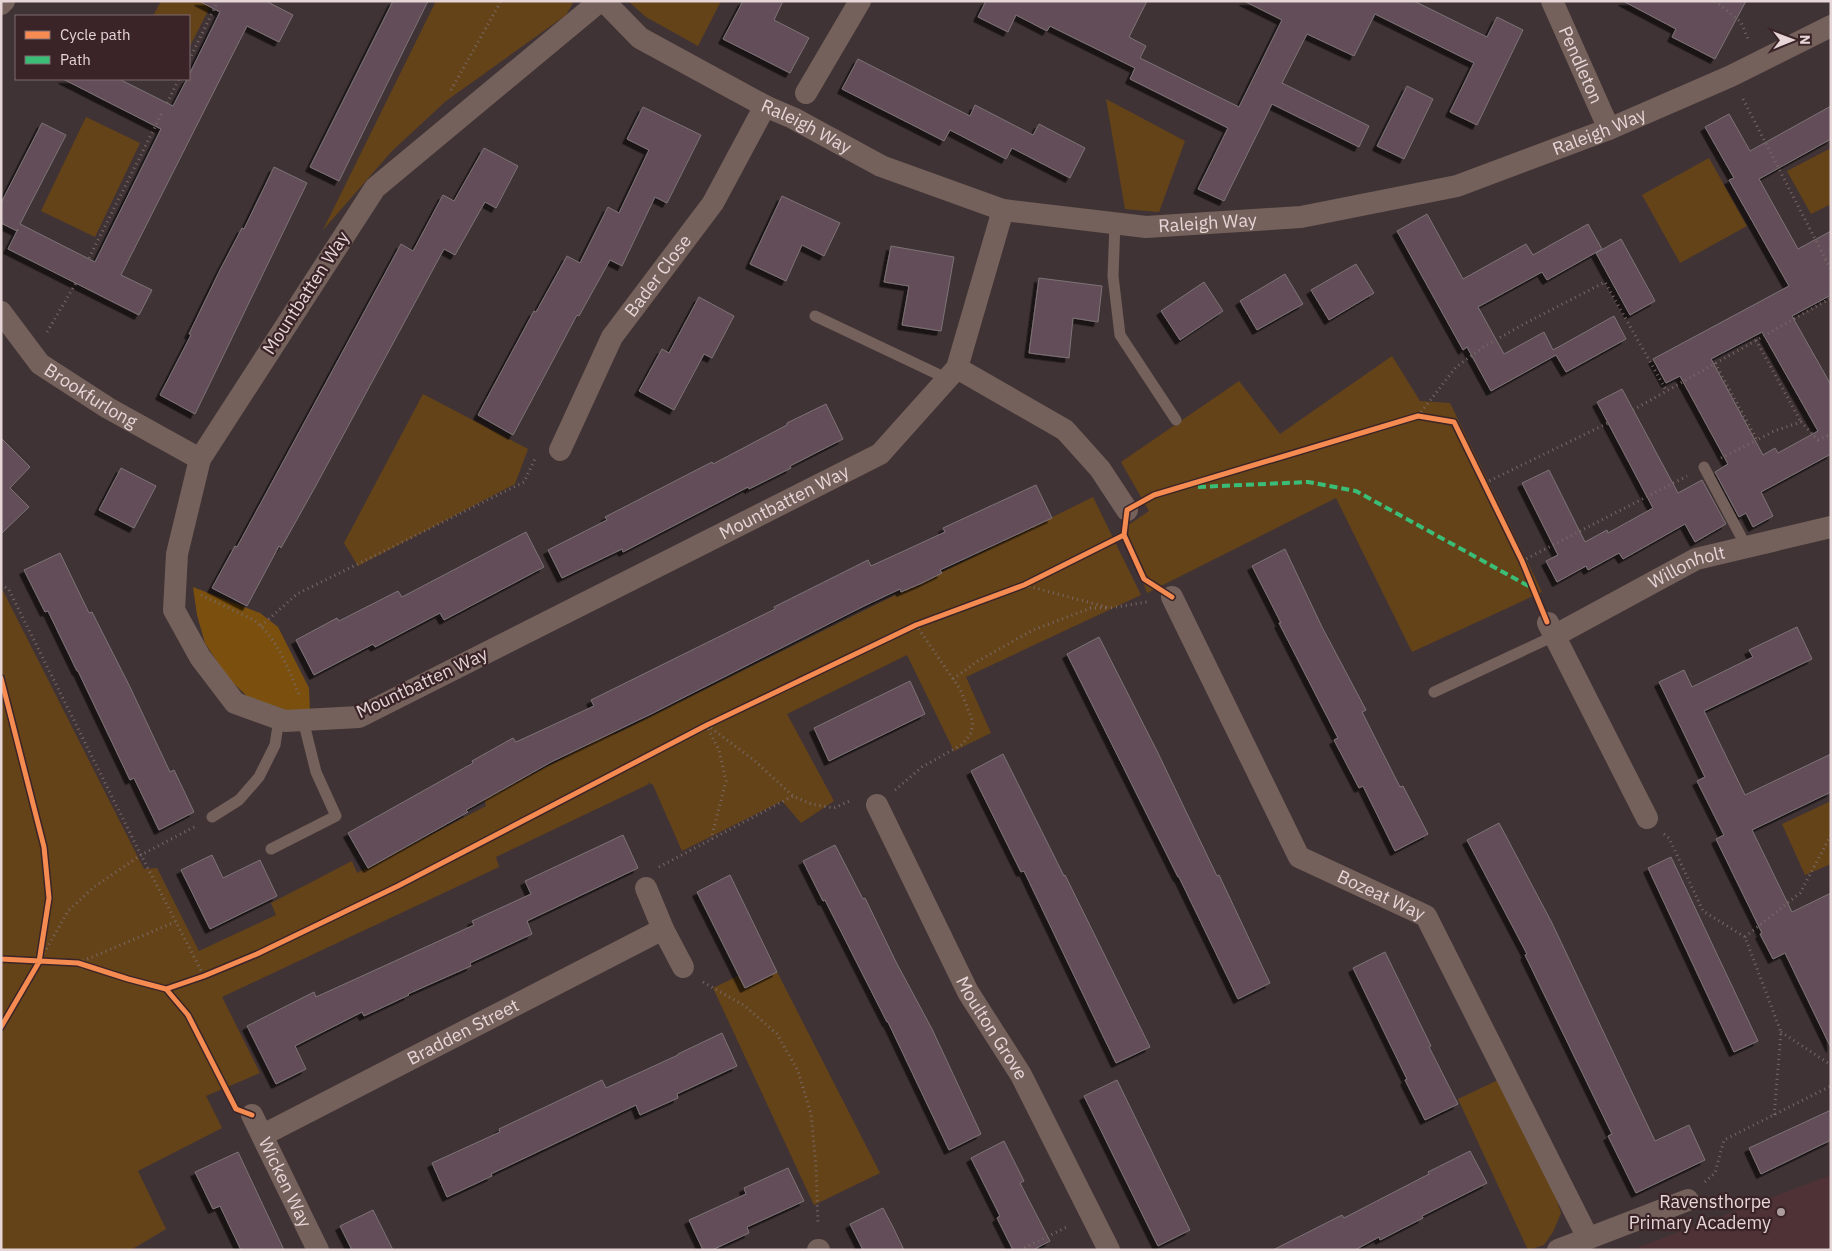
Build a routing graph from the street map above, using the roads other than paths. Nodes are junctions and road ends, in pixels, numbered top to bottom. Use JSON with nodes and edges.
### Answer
{"nodes":[{"id":1,"x":4,"y":1,"type":"edge"},
{"id":2,"x":600,"y":1,"type":"edge"},
{"id":3,"x":604,"y":1,"type":"edge"},
{"id":4,"x":860,"y":1,"type":"edge"},
{"id":5,"x":1552,"y":1,"type":"edge"},
{"id":6,"x":1,"y":4,"type":"edge"},
{"id":7,"x":1831,"y":26,"type":"edge"},
{"id":8,"x":806,"y":93,"type":"dead end"},
{"id":9,"x":765,"y":106,"type":"junction"},
{"id":10,"x":1609,"y":129,"type":"junction"},
{"id":11,"x":1003,"y":210,"type":"junction"},
{"id":12,"x":1115,"y":224,"type":"junction"},
{"id":13,"x":1,"y":312,"type":"edge"},
{"id":14,"x":815,"y":316,"type":"dead end"},
{"id":15,"x":953,"y":374,"type":"junction"},
{"id":16,"x":1176,"y":420,"type":"dead end"},
{"id":17,"x":560,"y":450,"type":"road end"},
{"id":18,"x":200,"y":459,"type":"junction"},
{"id":19,"x":1704,"y":467,"type":"road end"},
{"id":20,"x":1127,"y":510,"type":"dead end"},
{"id":21,"x":1831,"y":527,"type":"edge"},
{"id":22,"x":1746,"y":546,"type":"junction"},
{"id":23,"x":1172,"y":597,"type":"road end"},
{"id":24,"x":1551,"y":629,"type":"junction"},
{"id":25,"x":1434,"y":692,"type":"dead end"},
{"id":26,"x":279,"y":719,"type":"junction"},
{"id":27,"x":303,"y":720,"type":"junction"},
{"id":28,"x":877,"y":805,"type":"road end"},
{"id":29,"x":212,"y":818,"type":"road end"},
{"id":30,"x":1647,"y":818,"type":"road end"},
{"id":31,"x":271,"y":849,"type":"dead end"},
{"id":32,"x":646,"y":888,"type":"road end"},
{"id":33,"x":663,"y":929,"type":"junction"},
{"id":34,"x":683,"y":967,"type":"road end"},
{"id":35,"x":252,"y":1115,"type":"dead end"},
{"id":36,"x":263,"y":1135,"type":"junction"},
{"id":37,"x":1688,"y":1200,"type":"road end"},
{"id":38,"x":1588,"y":1238,"type":"junction"},
{"id":39,"x":318,"y":1250,"type":"edge"},
{"id":40,"x":1109,"y":1250,"type":"edge"},
{"id":41,"x":1558,"y":1250,"type":"edge"}],
"edges":[{"from":1,"to":6,"type":"street"},
{"from":2,"to":18,"type":"street","name":"Mountbatten Way"},
{"from":3,"to":9,"type":"street","name":"Raleigh Way"},
{"from":4,"to":8,"type":"street"},
{"from":5,"to":10,"type":"street","name":"Pendleton"},
{"from":7,"to":10,"type":"street","name":"Raleigh Way"},
{"from":9,"to":11,"type":"street","name":"Raleigh Way"},
{"from":9,"to":17,"type":"street","name":"Bader Close"},
{"from":10,"to":12,"type":"street","name":"Raleigh Way"},
{"from":11,"to":12,"type":"street","name":"Raleigh Way"},
{"from":11,"to":15,"type":"street","name":"Mountbatten Way"},
{"from":12,"to":16,"type":"lane"},
{"from":13,"to":18,"type":"street","name":"Brookfurlong"},
{"from":14,"to":15,"type":"lane"},
{"from":15,"to":20,"type":"street"},
{"from":15,"to":27,"type":"street","name":"Mountbatten Way"},
{"from":18,"to":26,"type":"street","name":"Mountbatten Way"},
{"from":19,"to":22,"type":"lane"},
{"from":21,"to":22,"type":"street","name":"Willonholt"},
{"from":22,"to":24,"type":"street","name":"Willonholt"},
{"from":23,"to":38,"type":"street","name":"Bozeat Way"},
{"from":24,"to":25,"type":"lane","name":"Willonholt"},
{"from":24,"to":30,"type":"street"},
{"from":26,"to":27,"type":"street","name":"Mountbatten Way"},
{"from":26,"to":29,"type":"lane"},
{"from":27,"to":31,"type":"lane"},
{"from":28,"to":40,"type":"street","name":"Moulton Grove"},
{"from":32,"to":33,"type":"street"},
{"from":33,"to":34,"type":"street"},
{"from":33,"to":36,"type":"street","name":"Bradden Street"},
{"from":35,"to":36,"type":"street","name":"Wicken Way"},
{"from":36,"to":39,"type":"street","name":"Wicken Way"},
{"from":37,"to":38,"type":"street"},
{"from":38,"to":41,"type":"street"}]}
